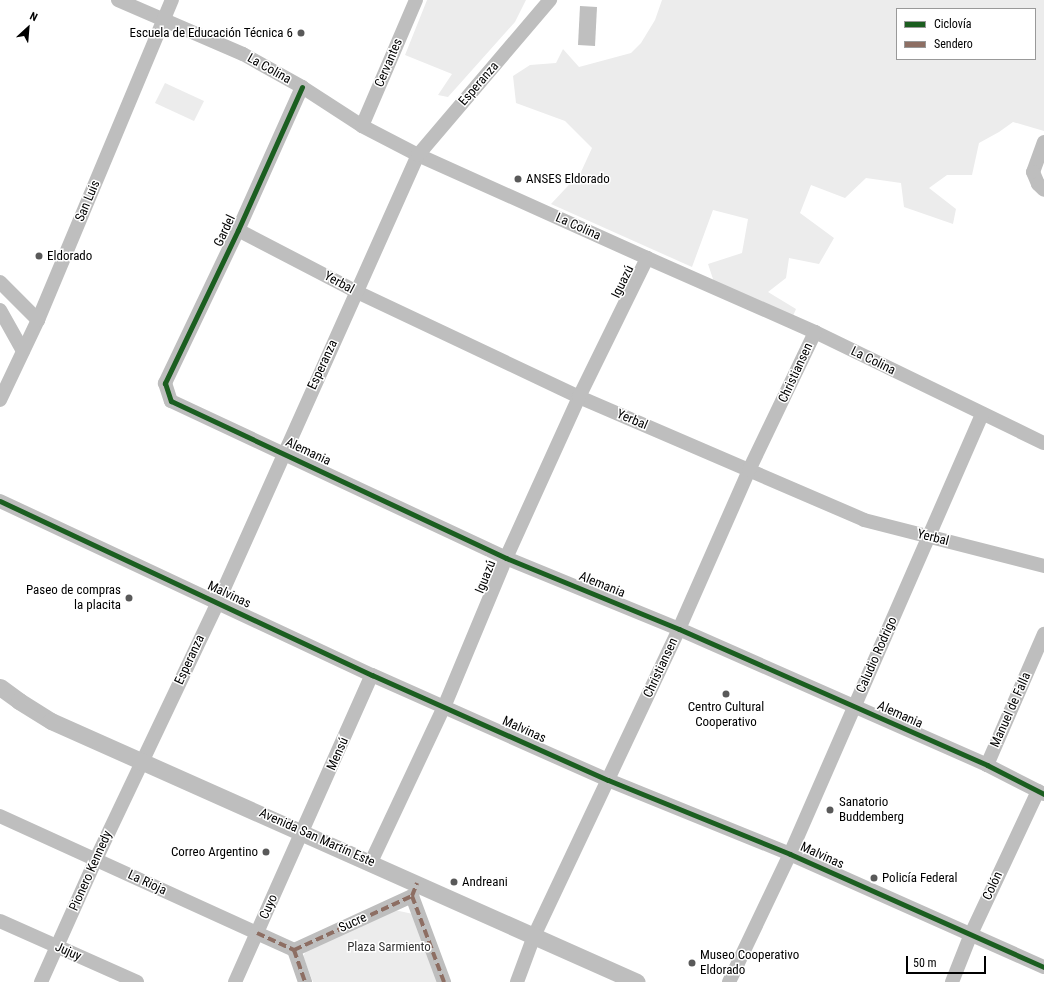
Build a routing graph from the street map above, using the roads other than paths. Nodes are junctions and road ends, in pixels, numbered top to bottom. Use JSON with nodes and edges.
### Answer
{"nodes":[{"id":1,"x":118,"y":0,"type":"edge"},
{"id":2,"x":172,"y":0,"type":"edge"},
{"id":3,"x":416,"y":0,"type":"edge"},
{"id":4,"x":550,"y":0,"type":"edge"},
{"id":5,"x":163,"y":20,"type":"junction"},
{"id":6,"x":302,"y":87,"type":"junction"},
{"id":7,"x":362,"y":126,"type":"junction"},
{"id":8,"x":1044,"y":142,"type":"edge"},
{"id":9,"x":418,"y":155,"type":"junction"},
{"id":10,"x":1041,"y":187,"type":"edge"},
{"id":11,"x":238,"y":230,"type":"junction"},
{"id":12,"x":646,"y":258,"type":"junction"},
{"id":13,"x":0,"y":282,"type":"edge"},
{"id":14,"x":357,"y":292,"type":"junction"},
{"id":15,"x":0,"y":310,"type":"edge"},
{"id":16,"x":38,"y":320,"type":"junction"},
{"id":17,"x":815,"y":332,"type":"junction"},
{"id":18,"x":23,"y":351,"type":"junction"},
{"id":19,"x":165,"y":383,"type":"joint"},
{"id":20,"x":579,"y":398,"type":"junction"},
{"id":21,"x":0,"y":400,"type":"edge"},
{"id":22,"x":982,"y":414,"type":"junction"},
{"id":23,"x":1044,"y":443,"type":"edge"},
{"id":24,"x":283,"y":452,"type":"junction"},
{"id":25,"x":749,"y":470,"type":"junction"},
{"id":26,"x":0,"y":501,"type":"edge"},
{"id":27,"x":930,"y":538,"type":"junction"},
{"id":28,"x":506,"y":558,"type":"junction"},
{"id":29,"x":1044,"y":566,"type":"edge"},
{"id":30,"x":218,"y":602,"type":"junction"},
{"id":31,"x":680,"y":629,"type":"junction"},
{"id":32,"x":1044,"y":634,"type":"edge"},
{"id":33,"x":372,"y":675,"type":"junction"},
{"id":34,"x":0,"y":688,"type":"edge"},
{"id":35,"x":444,"y":706,"type":"junction"},
{"id":36,"x":854,"y":707,"type":"junction"},
{"id":37,"x":143,"y":760,"type":"junction"},
{"id":38,"x":987,"y":765,"type":"junction"},
{"id":39,"x":608,"y":780,"type":"junction"},
{"id":40,"x":1041,"y":792,"type":"edge"},
{"id":41,"x":0,"y":816,"type":"edge"},
{"id":42,"x":303,"y":832,"type":"junction"},
{"id":43,"x":790,"y":854,"type":"junction"},
{"id":44,"x":96,"y":859,"type":"junction"},
{"id":45,"x":371,"y":862,"type":"junction"},
{"id":46,"x":414,"y":890,"type":"junction"},
{"id":47,"x":0,"y":921,"type":"edge"},
{"id":48,"x":257,"y":933,"type":"junction"},
{"id":49,"x":971,"y":934,"type":"junction"},
{"id":50,"x":534,"y":936,"type":"junction"},
{"id":51,"x":57,"y":948,"type":"junction"},
{"id":52,"x":294,"y":950,"type":"junction"},
{"id":53,"x":1044,"y":968,"type":"edge"},
{"id":54,"x":41,"y":982,"type":"edge"},
{"id":55,"x":136,"y":982,"type":"edge"},
{"id":56,"x":235,"y":982,"type":"edge"},
{"id":57,"x":305,"y":982,"type":"edge"},
{"id":58,"x":444,"y":982,"type":"edge"},
{"id":59,"x":517,"y":982,"type":"edge"},
{"id":60,"x":637,"y":982,"type":"edge"},
{"id":61,"x":729,"y":982,"type":"edge"},
{"id":62,"x":952,"y":982,"type":"edge"}],
"edges":[{"from":1,"to":5,"type":"street","name":"La Colina"},
{"from":2,"to":5,"type":"street","name":"San Luis"},
{"from":3,"to":7,"type":"street","name":"Cervantes"},
{"from":4,"to":9,"type":"street","name":"Esperanza"},
{"from":5,"to":6,"type":"street","name":"La Colina"},
{"from":5,"to":16,"type":"street","name":"San Luis"},
{"from":6,"to":7,"type":"street","name":"La Colina"},
{"from":6,"to":11,"type":"street","name":"Gardel"},
{"from":7,"to":9,"type":"street","name":"La Colina"},
{"from":8,"to":10,"type":"street"},
{"from":9,"to":12,"type":"street","name":"La Colina"},
{"from":9,"to":14,"type":"street","name":"Esperanza"},
{"from":11,"to":14,"type":"street","name":"Yerbal"},
{"from":11,"to":19,"type":"street","name":"Gardel"},
{"from":12,"to":17,"type":"street","name":"La Colina"},
{"from":12,"to":20,"type":"street","name":"Iguazú"},
{"from":13,"to":16,"type":"street"},
{"from":14,"to":20,"type":"street","name":"Yerbal"},
{"from":14,"to":24,"type":"street","name":"Esperanza"},
{"from":15,"to":18,"type":"street"},
{"from":16,"to":18,"type":"street","name":"San Luis"},
{"from":17,"to":22,"type":"street","name":"La Colina"},
{"from":17,"to":25,"type":"street","name":"Christiansen"},
{"from":18,"to":21,"type":"street","name":"San Luis"},
{"from":19,"to":24,"type":"street","name":"Alemania"},
{"from":20,"to":25,"type":"street","name":"Yerbal"},
{"from":20,"to":28,"type":"street","name":"Iguazú"},
{"from":22,"to":23,"type":"street","name":"La Colina"},
{"from":22,"to":27,"type":"street","name":"Caludio Rodrigo"},
{"from":24,"to":28,"type":"street","name":"Alemania"},
{"from":24,"to":30,"type":"street","name":"Esperanza"},
{"from":25,"to":27,"type":"street","name":"Yerbal"},
{"from":25,"to":31,"type":"street","name":"Christiansen"},
{"from":26,"to":30,"type":"street","name":"Malvinas"},
{"from":27,"to":29,"type":"street","name":"Yerbal"},
{"from":27,"to":36,"type":"street","name":"Caludio Rodrigo"},
{"from":28,"to":31,"type":"street","name":"Alemania"},
{"from":28,"to":35,"type":"street","name":"Iguazú"},
{"from":30,"to":33,"type":"street","name":"Malvinas"},
{"from":30,"to":37,"type":"street","name":"Esperanza"},
{"from":31,"to":36,"type":"street","name":"Alemania"},
{"from":31,"to":39,"type":"street","name":"Christiansen"},
{"from":32,"to":38,"type":"street","name":"Manuel de Falla"},
{"from":33,"to":35,"type":"street","name":"Malvinas"},
{"from":33,"to":42,"type":"street","name":"Mensú"},
{"from":34,"to":37,"type":"main road","name":"Avenida San Martín Este"},
{"from":35,"to":39,"type":"street","name":"Malvinas"},
{"from":35,"to":45,"type":"street","name":"Iguazú"},
{"from":36,"to":38,"type":"street","name":"Alemania"},
{"from":36,"to":43,"type":"street","name":"Caludio Rodrigo"},
{"from":37,"to":42,"type":"main road","name":"Avenida San Martín Este"},
{"from":37,"to":44,"type":"street","name":"Pionero Kennedy"},
{"from":38,"to":40,"type":"street","name":"Alemania"},
{"from":39,"to":43,"type":"street","name":"Malvinas"},
{"from":39,"to":50,"type":"street","name":"Christiansen"},
{"from":40,"to":49,"type":"street","name":"Colón"},
{"from":41,"to":44,"type":"street","name":"La Rioja"},
{"from":42,"to":45,"type":"main road","name":"Avenida San Martín Este"},
{"from":42,"to":48,"type":"street","name":"Cuyo"},
{"from":43,"to":49,"type":"street","name":"Malvinas"},
{"from":43,"to":61,"type":"street","name":"Caludio Rodrigo"},
{"from":44,"to":48,"type":"street","name":"La Rioja"},
{"from":44,"to":51,"type":"street","name":"Pionero Kennedy"},
{"from":45,"to":46,"type":"main road","name":"Avenida San Martín Este"},
{"from":46,"to":50,"type":"main road","name":"Avenida San Martín Este"},
{"from":46,"to":52,"type":"street","name":"Sucre"},
{"from":46,"to":58,"type":"street"},
{"from":47,"to":51,"type":"street","name":"Jujuy"},
{"from":48,"to":52,"type":"street","name":"La Rioja"},
{"from":48,"to":56,"type":"street","name":"Cuyo"},
{"from":49,"to":53,"type":"street","name":"Malvinas"},
{"from":49,"to":62,"type":"street","name":"Colón"},
{"from":50,"to":59,"type":"street","name":"Christiansen"},
{"from":50,"to":60,"type":"main road","name":"Avenida San Martín Este"},
{"from":51,"to":54,"type":"street","name":"Pionero Kennedy"},
{"from":51,"to":55,"type":"street","name":"Jujuy"},
{"from":52,"to":57,"type":"street"}]}
